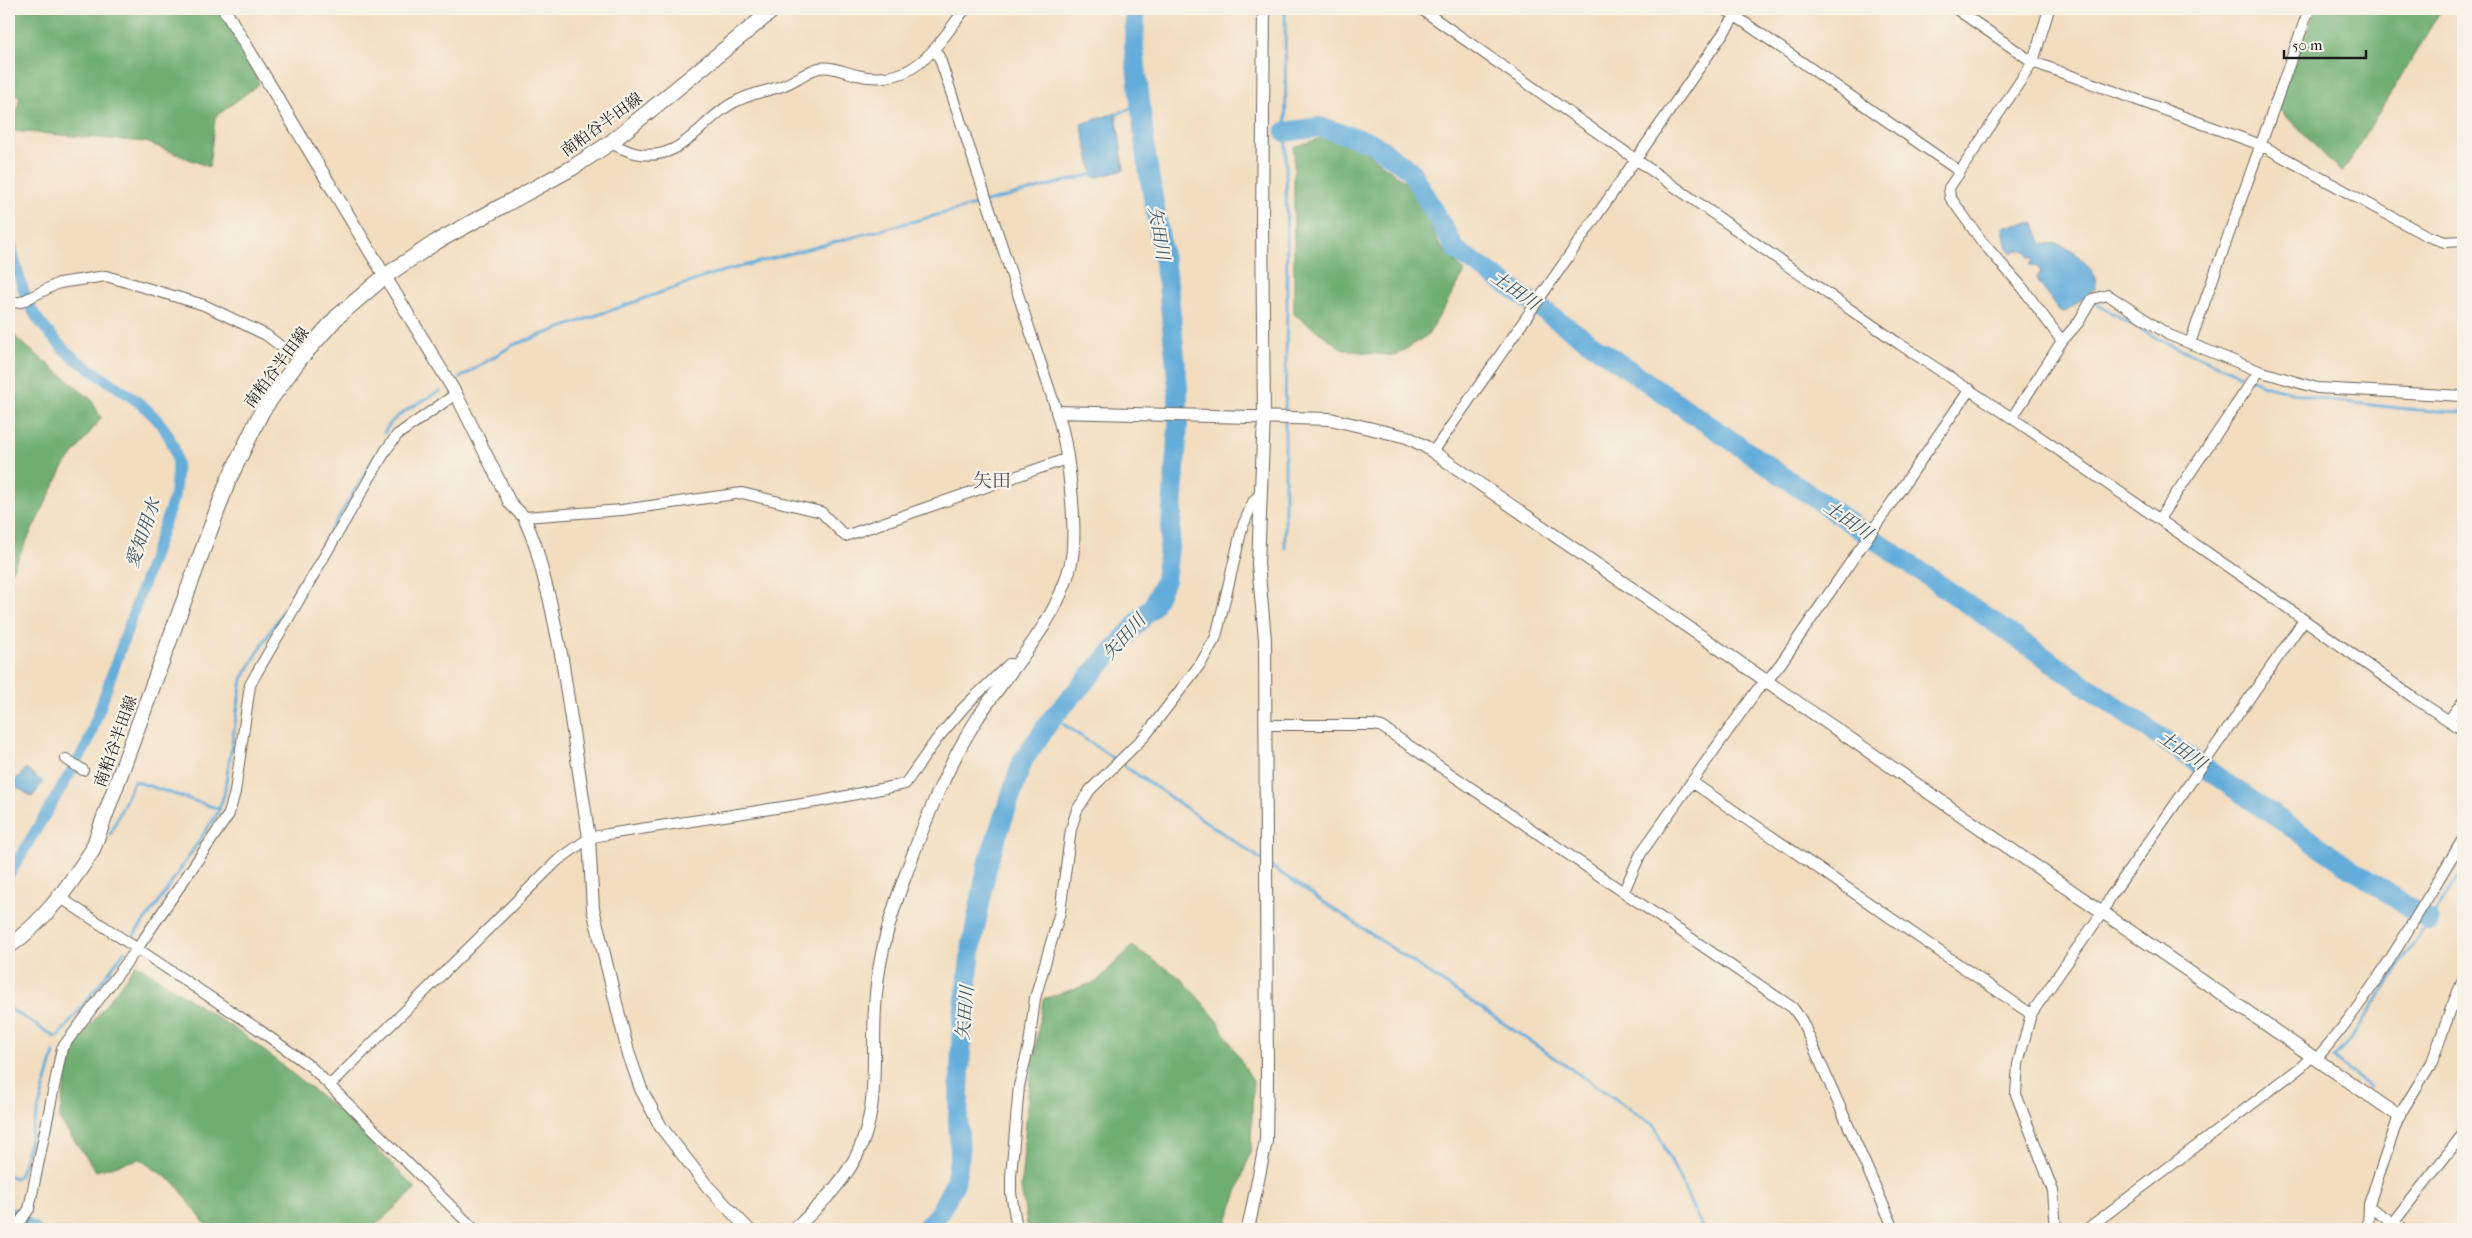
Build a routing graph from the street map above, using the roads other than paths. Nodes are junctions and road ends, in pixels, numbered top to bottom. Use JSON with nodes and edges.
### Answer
{"nodes":[{"id":1,"x":224,"y":9,"type":"edge"},
{"id":2,"x":774,"y":9,"type":"edge"},
{"id":3,"x":965,"y":9,"type":"edge"},
{"id":4,"x":1264,"y":9,"type":"edge"},
{"id":5,"x":1421,"y":9,"type":"edge"},
{"id":6,"x":1725,"y":9,"type":"edge"},
{"id":7,"x":1956,"y":9,"type":"edge"},
{"id":8,"x":2049,"y":9,"type":"edge"},
{"id":9,"x":2309,"y":9,"type":"edge"},
{"id":10,"x":1738,"y":12,"type":"edge"},
{"id":11,"x":935,"y":49,"type":"junction"},
{"id":12,"x":2033,"y":62,"type":"junction"},
{"id":13,"x":610,"y":144,"type":"junction"},
{"id":14,"x":2261,"y":145,"type":"junction"},
{"id":15,"x":1637,"y":158,"type":"junction"},
{"id":16,"x":1959,"y":171,"type":"junction"},
{"id":17,"x":2463,"y":241,"type":"edge"},
{"id":18,"x":384,"y":276,"type":"junction"},
{"id":19,"x":9,"y":303,"type":"edge"},
{"id":20,"x":2062,"y":342,"type":"junction"},
{"id":21,"x":2190,"y":342,"type":"junction"},
{"id":22,"x":300,"y":360,"type":"junction"},
{"id":23,"x":2259,"y":371,"type":"junction"},
{"id":24,"x":1970,"y":389,"type":"junction"},
{"id":25,"x":456,"y":394,"type":"junction"},
{"id":26,"x":2463,"y":396,"type":"edge"},
{"id":27,"x":1057,"y":412,"type":"junction"},
{"id":28,"x":1264,"y":416,"type":"junction"},
{"id":29,"x":2012,"y":418,"type":"junction"},
{"id":30,"x":1433,"y":452,"type":"junction"},
{"id":31,"x":1066,"y":459,"type":"junction"},
{"id":32,"x":1261,"y":492,"type":"junction"},
{"id":33,"x":524,"y":517,"type":"junction"},
{"id":34,"x":2158,"y":519,"type":"junction"},
{"id":35,"x":2304,"y":620,"type":"junction"},
{"id":36,"x":1016,"y":665,"type":"junction"},
{"id":37,"x":1767,"y":681,"type":"junction"},
{"id":38,"x":2463,"y":701,"type":"edge"},
{"id":39,"x":2450,"y":720,"type":"junction"},
{"id":40,"x":1266,"y":725,"type":"junction"},
{"id":41,"x":2463,"y":730,"type":"edge"},
{"id":42,"x":66,"y":759,"type":"dead end"},
{"id":43,"x":84,"y":770,"type":"dead end"},
{"id":44,"x":1692,"y":782,"type":"junction"},
{"id":45,"x":590,"y":838,"type":"junction"},
{"id":46,"x":2463,"y":840,"type":"edge"},
{"id":47,"x":1624,"y":891,"type":"junction"},
{"id":48,"x":61,"y":898,"type":"junction"},
{"id":49,"x":2102,"y":913,"type":"junction"},
{"id":50,"x":9,"y":946,"type":"edge"},
{"id":51,"x":137,"y":949,"type":"junction"},
{"id":52,"x":2463,"y":980,"type":"edge"},
{"id":53,"x":2031,"y":1014,"type":"junction"},
{"id":54,"x":2314,"y":1058,"type":"junction"},
{"id":55,"x":330,"y":1084,"type":"junction"},
{"id":56,"x":2399,"y":1116,"type":"junction"},
{"id":57,"x":2463,"y":1134,"type":"edge"},
{"id":58,"x":2368,"y":1207,"type":"junction"},
{"id":59,"x":2394,"y":1222,"type":"junction"},
{"id":60,"x":15,"y":1228,"type":"edge"},
{"id":61,"x":474,"y":1229,"type":"edge"},
{"id":62,"x":748,"y":1229,"type":"edge"},
{"id":63,"x":795,"y":1229,"type":"edge"},
{"id":64,"x":1018,"y":1229,"type":"edge"},
{"id":65,"x":1248,"y":1229,"type":"edge"},
{"id":66,"x":1894,"y":1229,"type":"edge"},
{"id":67,"x":2056,"y":1229,"type":"edge"},
{"id":68,"x":2088,"y":1229,"type":"edge"},
{"id":69,"x":2368,"y":1229,"type":"edge"},
{"id":70,"x":2403,"y":1229,"type":"edge"}],
"edges":[{"from":1,"to":18,"type":"street"},
{"from":2,"to":13,"type":"main road","name":"南粕谷半田線"},
{"from":3,"to":11,"type":"street"},
{"from":4,"to":28,"type":"street"},
{"from":5,"to":15,"type":"street"},
{"from":6,"to":10,"type":"street"},
{"from":7,"to":12,"type":"street"},
{"from":8,"to":12,"type":"street"},
{"from":9,"to":14,"type":"street"},
{"from":10,"to":15,"type":"street"},
{"from":10,"to":16,"type":"street"},
{"from":11,"to":13,"type":"street"},
{"from":11,"to":27,"type":"street"},
{"from":12,"to":14,"type":"street"},
{"from":12,"to":16,"type":"street"},
{"from":13,"to":18,"type":"main road","name":"南粕谷半田線"},
{"from":14,"to":17,"type":"street"},
{"from":14,"to":21,"type":"street"},
{"from":15,"to":24,"type":"street"},
{"from":15,"to":30,"type":"street"},
{"from":16,"to":20,"type":"street"},
{"from":18,"to":22,"type":"main road","name":"南粕谷半田線"},
{"from":18,"to":25,"type":"street"},
{"from":19,"to":22,"type":"street"},
{"from":20,"to":21,"type":"street"},
{"from":20,"to":29,"type":"street"},
{"from":21,"to":23,"type":"street"},
{"from":22,"to":48,"type":"main road","name":"南粕谷半田線"},
{"from":23,"to":26,"type":"street"},
{"from":23,"to":34,"type":"street"},
{"from":24,"to":29,"type":"street"},
{"from":24,"to":37,"type":"street"},
{"from":25,"to":33,"type":"street"},
{"from":25,"to":51,"type":"street"},
{"from":27,"to":28,"type":"street"},
{"from":27,"to":31,"type":"street"},
{"from":28,"to":30,"type":"street"},
{"from":28,"to":32,"type":"street"},
{"from":29,"to":34,"type":"street"},
{"from":30,"to":37,"type":"street"},
{"from":31,"to":33,"type":"street"},
{"from":31,"to":36,"type":"street"},
{"from":32,"to":40,"type":"street"},
{"from":32,"to":64,"type":"street"},
{"from":33,"to":45,"type":"street"},
{"from":34,"to":35,"type":"street"},
{"from":35,"to":39,"type":"street"},
{"from":35,"to":49,"type":"street"},
{"from":36,"to":45,"type":"street"},
{"from":36,"to":63,"type":"street"},
{"from":37,"to":44,"type":"street"},
{"from":37,"to":49,"type":"street"},
{"from":38,"to":39,"type":"street"},
{"from":39,"to":41,"type":"street"},
{"from":40,"to":47,"type":"street"},
{"from":40,"to":65,"type":"street"},
{"from":42,"to":43,"type":"street"},
{"from":44,"to":47,"type":"street"},
{"from":44,"to":53,"type":"street"},
{"from":45,"to":55,"type":"street"},
{"from":45,"to":62,"type":"street"},
{"from":46,"to":54,"type":"street"},
{"from":47,"to":66,"type":"street"},
{"from":48,"to":50,"type":"main road","name":"南粕谷半田線"},
{"from":48,"to":51,"type":"street"},
{"from":49,"to":53,"type":"street"},
{"from":49,"to":54,"type":"street"},
{"from":51,"to":55,"type":"street"},
{"from":51,"to":60,"type":"street"},
{"from":52,"to":56,"type":"street"},
{"from":53,"to":67,"type":"street"},
{"from":54,"to":56,"type":"street"},
{"from":54,"to":68,"type":"street"},
{"from":55,"to":61,"type":"street"},
{"from":56,"to":58,"type":"street"},
{"from":57,"to":59,"type":"street"},
{"from":58,"to":59,"type":"street"},
{"from":58,"to":69,"type":"street"},
{"from":59,"to":70,"type":"street"}]}
